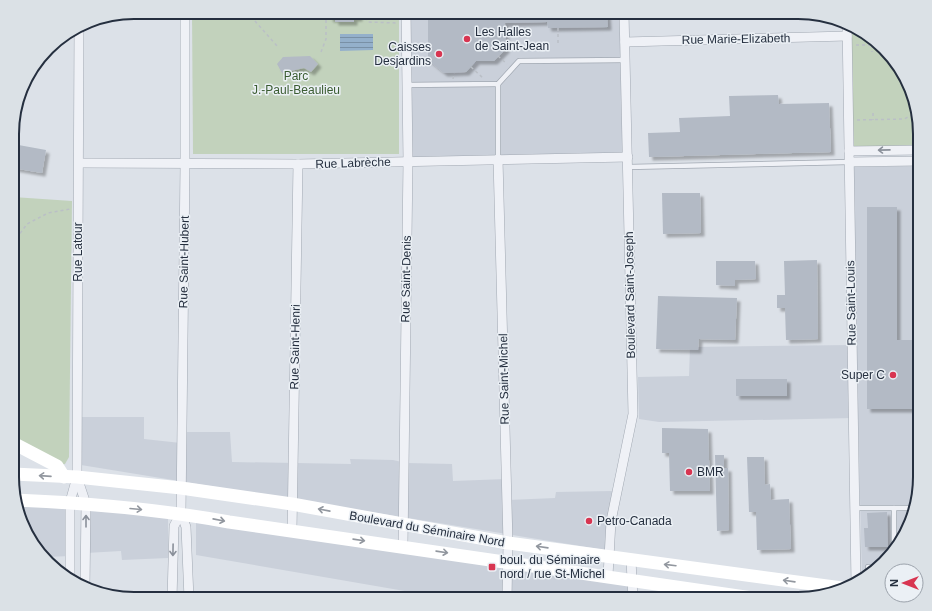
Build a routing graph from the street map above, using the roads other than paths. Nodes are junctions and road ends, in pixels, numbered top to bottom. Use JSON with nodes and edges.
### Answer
{"nodes":[{"id":1,"x":185,"y":19,"type":"edge"},
{"id":2,"x":406,"y":19,"type":"edge"},
{"id":3,"x":624,"y":19,"type":"edge"},
{"id":4,"x":847,"y":30,"type":"edge"},
{"id":5,"x":79,"y":33,"type":"edge"},
{"id":6,"x":847,"y":41,"type":"junction"},
{"id":7,"x":625,"y":42,"type":"junction"},
{"id":8,"x":626,"y":60,"type":"junction"},
{"id":9,"x":498,"y":84,"type":"junction"},
{"id":10,"x":406,"y":86,"type":"junction"},
{"id":11,"x":913,"y":150,"type":"edge"},
{"id":12,"x":849,"y":151,"type":"junction"},
{"id":13,"x":628,"y":157,"type":"junction"},
{"id":14,"x":498,"y":159,"type":"junction"},
{"id":15,"x":408,"y":161,"type":"junction"},
{"id":16,"x":913,"y":161,"type":"edge"},
{"id":17,"x":849,"y":162,"type":"junction"},
{"id":18,"x":79,"y":163,"type":"junction"},
{"id":19,"x":298,"y":164,"type":"junction"},
{"id":20,"x":185,"y":165,"type":"junction"},
{"id":21,"x":628,"y":167,"type":"junction"},
{"id":22,"x":19,"y":446,"type":"edge"},
{"id":23,"x":19,"y":474,"type":"edge"},
{"id":24,"x":71,"y":477,"type":"junction"},
{"id":25,"x":181,"y":488,"type":"junction"},
{"id":26,"x":22,"y":500,"type":"edge"},
{"id":27,"x":70,"y":502,"type":"junction"},
{"id":28,"x":86,"y":504,"type":"junction"},
{"id":29,"x":292,"y":504,"type":"junction"},
{"id":30,"x":855,"y":508,"type":"junction"},
{"id":31,"x":894,"y":508,"type":"junction"},
{"id":32,"x":909,"y":508,"type":"edge"},
{"id":33,"x":181,"y":513,"type":"junction"},
{"id":34,"x":403,"y":525,"type":"junction"},
{"id":35,"x":292,"y":530,"type":"junction"},
{"id":36,"x":894,"y":541,"type":"edge"},
{"id":37,"x":508,"y":543,"type":"junction"},
{"id":38,"x":70,"y":544,"type":"junction"},
{"id":39,"x":86,"y":544,"type":"junction"},
{"id":40,"x":403,"y":546,"type":"junction"},
{"id":41,"x":609,"y":556,"type":"junction"},
{"id":42,"x":631,"y":560,"type":"junction"},
{"id":43,"x":507,"y":561,"type":"junction"},
{"id":44,"x":70,"y":573,"type":"edge"},
{"id":45,"x":608,"y":576,"type":"junction"},
{"id":46,"x":856,"y":577,"type":"edge"},
{"id":47,"x":85,"y":581,"type":"edge"},
{"id":48,"x":631,"y":581,"type":"junction"},
{"id":49,"x":832,"y":587,"type":"edge"},
{"id":50,"x":172,"y":592,"type":"edge"},
{"id":51,"x":189,"y":592,"type":"edge"},
{"id":52,"x":507,"y":592,"type":"edge"},
{"id":53,"x":632,"y":592,"type":"edge"},
{"id":54,"x":709,"y":592,"type":"edge"}],
"edges":[{"from":1,"to":20,"type":"street","name":"Rue Saint-Hubert"},
{"from":2,"to":10,"type":"street","name":"Rue Saint-Denis"},
{"from":3,"to":7,"type":"street","name":"Boulevard Saint-Joseph"},
{"from":4,"to":6,"type":"street","name":"Rue Saint-Louis"},
{"from":5,"to":18,"type":"street","name":"Rue Latour"},
{"from":6,"to":7,"type":"street","name":"Rue Marie-Elizabeth"},
{"from":6,"to":12,"type":"street","name":"Rue Saint-Louis"},
{"from":7,"to":8,"type":"street","name":"Boulevard Saint-Joseph"},
{"from":8,"to":9,"type":"lane"},
{"from":8,"to":13,"type":"street","name":"Boulevard Saint-Joseph"},
{"from":9,"to":10,"type":"lane"},
{"from":9,"to":14,"type":"lane"},
{"from":10,"to":15,"type":"street","name":"Rue Saint-Denis"},
{"from":11,"to":12,"type":"street","one_way":true},
{"from":12,"to":17,"type":"street","name":"Rue Saint-Louis"},
{"from":13,"to":14,"type":"street","name":"Rue Labrèche"},
{"from":13,"to":21,"type":"street","name":"Boulevard Saint-Joseph"},
{"from":14,"to":15,"type":"street","name":"Rue Labrèche"},
{"from":14,"to":37,"type":"street","name":"Rue Saint-Michel"},
{"from":15,"to":19,"type":"street","name":"Rue Labrèche"},
{"from":15,"to":34,"type":"street","name":"Rue Saint-Denis"},
{"from":16,"to":17,"type":"street"},
{"from":17,"to":21,"type":"lane"},
{"from":17,"to":30,"type":"street","name":"Rue Saint-Louis"},
{"from":18,"to":20,"type":"street","name":"Rue Labrèche"},
{"from":18,"to":24,"type":"street","name":"Rue Latour"},
{"from":19,"to":20,"type":"street","name":"Rue Labrèche"},
{"from":19,"to":29,"type":"street","name":"Rue Saint-Henri"},
{"from":20,"to":25,"type":"street","name":"Rue Saint-Hubert"},
{"from":21,"to":41,"type":"street","name":"Boulevard Saint-Joseph"},
{"from":22,"to":24,"type":"main road"},
{"from":24,"to":23,"type":"main road","name":"Boulevard du Séminaire Nord","one_way":true},
{"from":24,"to":25,"type":"main road","name":"Boulevard du Séminaire Nord"},
{"from":24,"to":27,"type":"street","name":"Rue Latour"},
{"from":24,"to":28,"type":"street","name":"Rue Latour"},
{"from":25,"to":29,"type":"main road","name":"Boulevard du Séminaire Nord"},
{"from":25,"to":33,"type":"street","name":"Rue Saint-Hubert"},
{"from":26,"to":27,"type":"main road","name":"Boulevard du Séminaire Nord"},
{"from":27,"to":28,"type":"main road","name":"Boulevard du Séminaire Nord"},
{"from":27,"to":38,"type":"street","name":"Rue Latour"},
{"from":28,"to":33,"type":"main road","name":"Boulevard du Séminaire Nord","one_way":true},
{"from":39,"to":28,"type":"street","name":"Rue Latour","one_way":true},
{"from":34,"to":29,"type":"main road","name":"Boulevard du Séminaire Nord","one_way":true},
{"from":29,"to":35,"type":"street","name":"Rue Saint-Henri"},
{"from":30,"to":31,"type":"lane"},
{"from":30,"to":46,"type":"street","name":"Rue Saint-Louis"},
{"from":31,"to":32,"type":"lane"},
{"from":31,"to":36,"type":"lane"},
{"from":33,"to":35,"type":"main road","name":"Boulevard du Séminaire Nord","one_way":true},
{"from":33,"to":50,"type":"street","name":"Rue Saint-Hubert","one_way":true},
{"from":33,"to":51,"type":"street","name":"Rue Saint-Hubert"},
{"from":34,"to":37,"type":"main road","name":"Boulevard du Séminaire Nord"},
{"from":34,"to":40,"type":"street","name":"Rue Saint-Denis"},
{"from":35,"to":40,"type":"main road","name":"Boulevard du Séminaire Nord","one_way":true},
{"from":41,"to":37,"type":"main road","name":"Boulevard du Séminaire Nord","one_way":true},
{"from":37,"to":43,"type":"street","name":"Rue Saint-Michel"},
{"from":38,"to":39,"type":"street"},
{"from":38,"to":44,"type":"street","name":"Rue Latour"},
{"from":39,"to":47,"type":"street","name":"Rue Latour"},
{"from":40,"to":43,"type":"main road","name":"Boulevard du Séminaire Nord","one_way":true},
{"from":41,"to":42,"type":"main road","name":"Boulevard du Séminaire Nord"},
{"from":41,"to":45,"type":"street","name":"Boulevard Saint-Joseph"},
{"from":42,"to":48,"type":"street"},
{"from":49,"to":42,"type":"main road","name":"Boulevard du Séminaire Nord","one_way":true},
{"from":43,"to":45,"type":"main road","name":"Boulevard du Séminaire Nord"},
{"from":43,"to":52,"type":"street","name":"Rue Saint-Michel"},
{"from":45,"to":48,"type":"main road","name":"Boulevard du Séminaire Nord"},
{"from":48,"to":53,"type":"street"},
{"from":48,"to":54,"type":"main road","name":"Boulevard du Séminaire Nord"}]}
